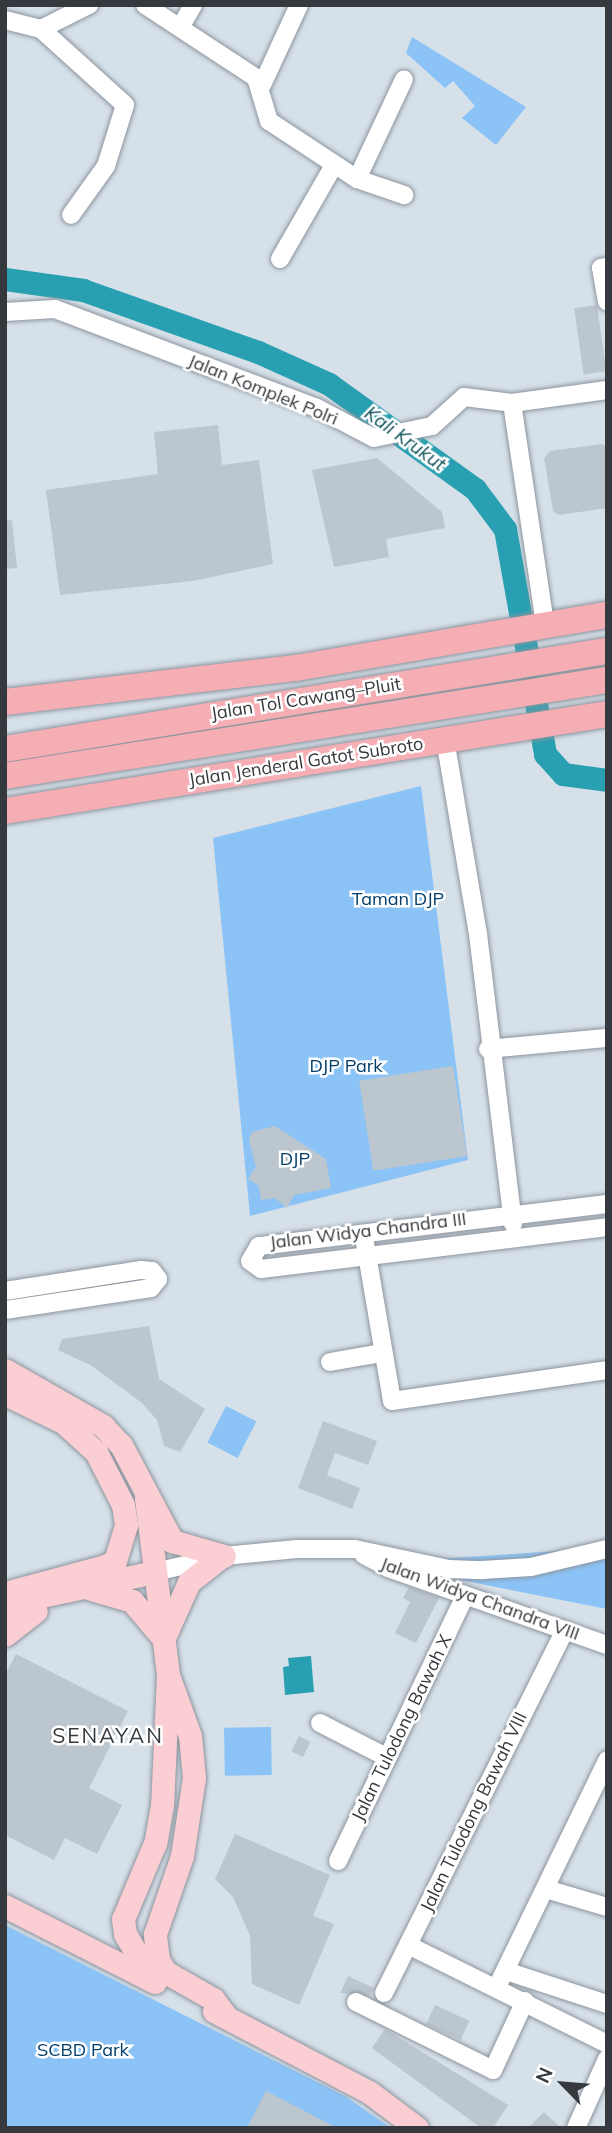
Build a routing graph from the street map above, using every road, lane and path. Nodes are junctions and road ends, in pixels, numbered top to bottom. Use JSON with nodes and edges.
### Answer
{"nodes":[{"id":1,"x":89,"y":5,"type":"edge"},
{"id":2,"x":145,"y":5,"type":"edge"},
{"id":3,"x":193,"y":5,"type":"edge"},
{"id":4,"x":299,"y":5,"type":"edge"},
{"id":5,"x":5,"y":20,"type":"edge"},
{"id":6,"x":181,"y":26,"type":"junction"},
{"id":7,"x":41,"y":29,"type":"junction"},
{"id":8,"x":404,"y":79,"type":"dead end"},
{"id":9,"x":262,"y":85,"type":"junction"},
{"id":10,"x":334,"y":165,"type":"junction"},
{"id":11,"x":358,"y":179,"type":"junction"},
{"id":12,"x":404,"y":195,"type":"dead end"},
{"id":13,"x":71,"y":215,"type":"dead end"},
{"id":14,"x":280,"y":259,"type":"dead end"},
{"id":15,"x":604,"y":267,"type":"edge"},
{"id":16,"x":607,"y":301,"type":"edge"},
{"id":17,"x":5,"y":312,"type":"edge"},
{"id":18,"x":607,"y":390,"type":"edge"},
{"id":19,"x":512,"y":403,"type":"junction"},
{"id":20,"x":607,"y":615,"type":"edge"},
{"id":21,"x":529,"y":628,"type":"junction"},
{"id":22,"x":607,"y":651,"type":"edge"},
{"id":23,"x":607,"y":680,"type":"edge"},
{"id":24,"x":5,"y":702,"type":"edge"},
{"id":25,"x":607,"y":714,"type":"edge"},
{"id":26,"x":190,"y":718,"type":"junction"},
{"id":27,"x":5,"y":731,"type":"edge"},
{"id":28,"x":444,"y":739,"type":"junction"},
{"id":29,"x":5,"y":749,"type":"edge"},
{"id":30,"x":5,"y":776,"type":"edge"},
{"id":31,"x":5,"y":811,"type":"edge"},
{"id":32,"x":607,"y":1038,"type":"edge"},
{"id":33,"x":488,"y":1049,"type":"junction"},
{"id":34,"x":607,"y":1204,"type":"edge"},
{"id":35,"x":512,"y":1212,"type":"junction"},
{"id":36,"x":607,"y":1227,"type":"edge"},
{"id":37,"x":363,"y":1233,"type":"junction"},
{"id":38,"x":514,"y":1236,"type":"junction"},
{"id":39,"x":367,"y":1255,"type":"junction"},
{"id":40,"x":5,"y":1291,"type":"edge"},
{"id":41,"x":5,"y":1310,"type":"edge"},
{"id":42,"x":382,"y":1353,"type":"junction"},
{"id":43,"x":330,"y":1362,"type":"dead end"},
{"id":44,"x":5,"y":1370,"type":"edge"},
{"id":45,"x":607,"y":1370,"type":"edge"},
{"id":46,"x":5,"y":1394,"type":"edge"},
{"id":47,"x":146,"y":1498,"type":"junction"},
{"id":48,"x":607,"y":1549,"type":"edge"},
{"id":49,"x":223,"y":1556,"type":"junction"},
{"id":50,"x":155,"y":1572,"type":"junction"},
{"id":51,"x":423,"y":1572,"type":"junction"},
{"id":52,"x":49,"y":1588,"type":"junction"},
{"id":53,"x":85,"y":1588,"type":"junction"},
{"id":54,"x":5,"y":1593,"type":"edge"},
{"id":55,"x":465,"y":1596,"type":"junction"},
{"id":56,"x":5,"y":1605,"type":"edge"},
{"id":57,"x":5,"y":1615,"type":"edge"},
{"id":58,"x":564,"y":1632,"type":"junction"},
{"id":59,"x":5,"y":1635,"type":"edge"},
{"id":60,"x":165,"y":1640,"type":"junction"},
{"id":61,"x":607,"y":1644,"type":"edge"},
{"id":62,"x":169,"y":1675,"type":"junction"},
{"id":63,"x":320,"y":1723,"type":"dead end"},
{"id":64,"x":387,"y":1758,"type":"junction"},
{"id":65,"x":607,"y":1760,"type":"edge"},
{"id":66,"x":338,"y":1861,"type":"dead end"},
{"id":67,"x":547,"y":1889,"type":"junction"},
{"id":68,"x":5,"y":1906,"type":"edge"},
{"id":69,"x":607,"y":1907,"type":"edge"},
{"id":70,"x":408,"y":1945,"type":"junction"},
{"id":71,"x":169,"y":1977,"type":"junction"},
{"id":72,"x":502,"y":1979,"type":"junction"},
{"id":73,"x":384,"y":1993,"type":"dead end"},
{"id":74,"x":525,"y":2001,"type":"junction"},
{"id":75,"x":356,"y":2002,"type":"dead end"},
{"id":76,"x":607,"y":2004,"type":"edge"},
{"id":77,"x":226,"y":2017,"type":"junction"},
{"id":78,"x":607,"y":2044,"type":"edge"},
{"id":79,"x":607,"y":2059,"type":"edge"},
{"id":80,"x":417,"y":2128,"type":"edge"},
{"id":81,"x":576,"y":2128,"type":"edge"}],
"edges":[{"from":1,"to":7,"type":"street"},
{"from":2,"to":6,"type":"street"},
{"from":3,"to":6,"type":"street"},
{"from":4,"to":9,"type":"street"},
{"from":5,"to":7,"type":"street"},
{"from":6,"to":9,"type":"street"},
{"from":7,"to":13,"type":"street"},
{"from":8,"to":11,"type":"street"},
{"from":9,"to":10,"type":"street"},
{"from":10,"to":11,"type":"street"},
{"from":10,"to":14,"type":"street"},
{"from":11,"to":12,"type":"street"},
{"from":15,"to":16,"type":"street"},
{"from":17,"to":19,"type":"street","name":"Jalan Komplek Polri"},
{"from":18,"to":19,"type":"street","name":"Jalan Komplek Polri"},
{"from":19,"to":21,"type":"street"},
{"from":20,"to":21,"type":"highway"},
{"from":21,"to":24,"type":"highway"},
{"from":22,"to":26,"type":"highway","name":"Jalan Tol Cawang–Pluit"},
{"from":23,"to":30,"type":"highway","name":"Jalan Tol Cawang–Pluit"},
{"from":25,"to":28,"type":"highway","name":"Jalan Jenderal Gatot Subroto"},
{"from":26,"to":27,"type":"highway"},
{"from":26,"to":29,"type":"highway","name":"Jalan Tol Cawang–Pluit"},
{"from":28,"to":31,"type":"highway","name":"Jalan Jenderal Gatot Subroto"},
{"from":28,"to":33,"type":"street"},
{"from":32,"to":33,"type":"street"},
{"from":33,"to":35,"type":"street"},
{"from":34,"to":35,"type":"street","name":"Jalan Widya Chandra III"},
{"from":35,"to":37,"type":"street","name":"Jalan Widya Chandra III"},
{"from":35,"to":38,"type":"street"},
{"from":36,"to":38,"type":"street","name":"Jalan Widya Chandra III"},
{"from":37,"to":39,"type":"street"},
{"from":37,"to":39,"type":"street","name":"Jalan Widya Chandra III"},
{"from":38,"to":39,"type":"street","name":"Jalan Widya Chandra III"},
{"from":39,"to":42,"type":"street"},
{"from":40,"to":41,"type":"street"},
{"from":42,"to":43,"type":"street"},
{"from":42,"to":45,"type":"street"},
{"from":44,"to":47,"type":"main road"},
{"from":46,"to":52,"type":"main road"},
{"from":47,"to":49,"type":"main road"},
{"from":47,"to":50,"type":"main road"},
{"from":48,"to":51,"type":"street"},
{"from":49,"to":50,"type":"street"},
{"from":49,"to":51,"type":"street","name":"Jalan Widya Chandra VIII"},
{"from":49,"to":60,"type":"main road"},
{"from":50,"to":53,"type":"main road"},
{"from":50,"to":60,"type":"main road"},
{"from":51,"to":55,"type":"street","name":"Jalan Widya Chandra VIII"},
{"from":52,"to":53,"type":"main road"},
{"from":52,"to":54,"type":"main road"},
{"from":52,"to":56,"type":"main road"},
{"from":52,"to":57,"type":"main road"},
{"from":52,"to":59,"type":"main road"},
{"from":53,"to":60,"type":"main road"},
{"from":55,"to":58,"type":"street","name":"Jalan Widya Chandra VIII"},
{"from":55,"to":64,"type":"street","name":"Jalan Tulodong Bawah X"},
{"from":58,"to":61,"type":"street","name":"Jalan Widya Chandra VIII"},
{"from":58,"to":70,"type":"street","name":"Jalan Tulodong Bawah VIII"},
{"from":60,"to":62,"type":"main road"},
{"from":62,"to":71,"type":"main road"},
{"from":62,"to":71,"type":"main road"},
{"from":63,"to":64,"type":"street"},
{"from":64,"to":66,"type":"street","name":"Jalan Tulodong Bawah X"},
{"from":65,"to":67,"type":"street"},
{"from":67,"to":69,"type":"street"},
{"from":67,"to":72,"type":"street"},
{"from":68,"to":77,"type":"main road"},
{"from":70,"to":72,"type":"street"},
{"from":70,"to":73,"type":"street","name":"Jalan Tulodong Bawah VIII"},
{"from":71,"to":77,"type":"main road"},
{"from":72,"to":74,"type":"street"},
{"from":72,"to":76,"type":"street"},
{"from":74,"to":75,"type":"street"},
{"from":74,"to":78,"type":"street"},
{"from":77,"to":80,"type":"main road"},
{"from":79,"to":81,"type":"street"}]}
